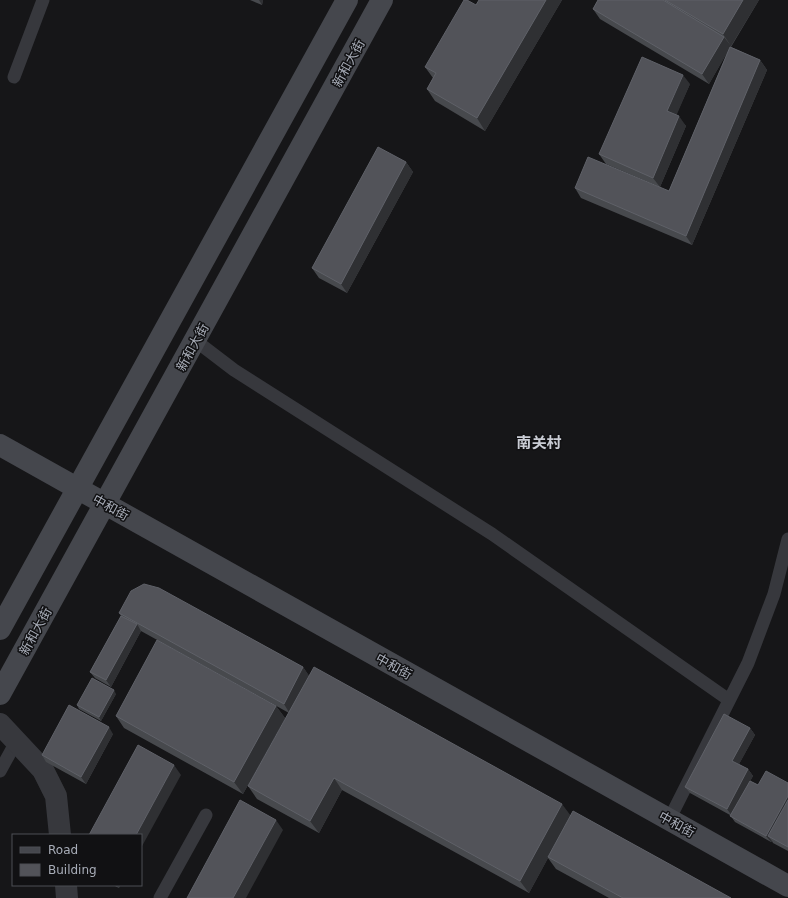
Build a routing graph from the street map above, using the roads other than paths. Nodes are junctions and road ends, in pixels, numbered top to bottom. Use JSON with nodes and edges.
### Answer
{"nodes":[{"id":1,"x":43,"y":0,"type":"edge"},
{"id":2,"x":347,"y":0,"type":"edge"},
{"id":3,"x":382,"y":0,"type":"edge"},
{"id":4,"x":14,"y":77,"type":"dead end"},
{"id":5,"x":196,"y":341,"type":"junction"},
{"id":6,"x":0,"y":444,"type":"edge"},
{"id":7,"x":78,"y":488,"type":"junction"},
{"id":8,"x":105,"y":504,"type":"junction"},
{"id":9,"x":788,"y":539,"type":"edge"},
{"id":10,"x":0,"y":629,"type":"edge"},
{"id":11,"x":0,"y":694,"type":"edge"},
{"id":12,"x":729,"y":700,"type":"junction"},
{"id":13,"x":0,"y":724,"type":"edge"},
{"id":14,"x":16,"y":742,"type":"junction"},
{"id":15,"x":0,"y":771,"type":"edge"},
{"id":16,"x":206,"y":816,"type":"dead end"},
{"id":17,"x":669,"y":820,"type":"junction"},
{"id":18,"x":60,"y":834,"type":"edge"},
{"id":19,"x":66,"y":886,"type":"edge"},
{"id":20,"x":788,"y":886,"type":"edge"},
{"id":21,"x":67,"y":898,"type":"edge"},
{"id":22,"x":160,"y":898,"type":"edge"}],
"edges":[{"from":1,"to":4,"type":"lane"},
{"from":2,"to":7,"type":"main road"},
{"from":3,"to":5,"type":"main road","name":"新和大街"},
{"from":5,"to":8,"type":"main road","name":"新和大街"},
{"from":5,"to":12,"type":"lane"},
{"from":6,"to":7,"type":"main road","name":"中和街"},
{"from":7,"to":8,"type":"main road","name":"中和街"},
{"from":7,"to":10,"type":"main road"},
{"from":8,"to":11,"type":"main road","name":"新和大街"},
{"from":8,"to":17,"type":"main road","name":"中和街"},
{"from":9,"to":12,"type":"lane"},
{"from":12,"to":17,"type":"lane"},
{"from":13,"to":14,"type":"street"},
{"from":14,"to":15,"type":"lane"},
{"from":14,"to":18,"type":"street"},
{"from":16,"to":22,"type":"lane"},
{"from":17,"to":20,"type":"main road","name":"中和街"},
{"from":19,"to":21,"type":"street"}]}
